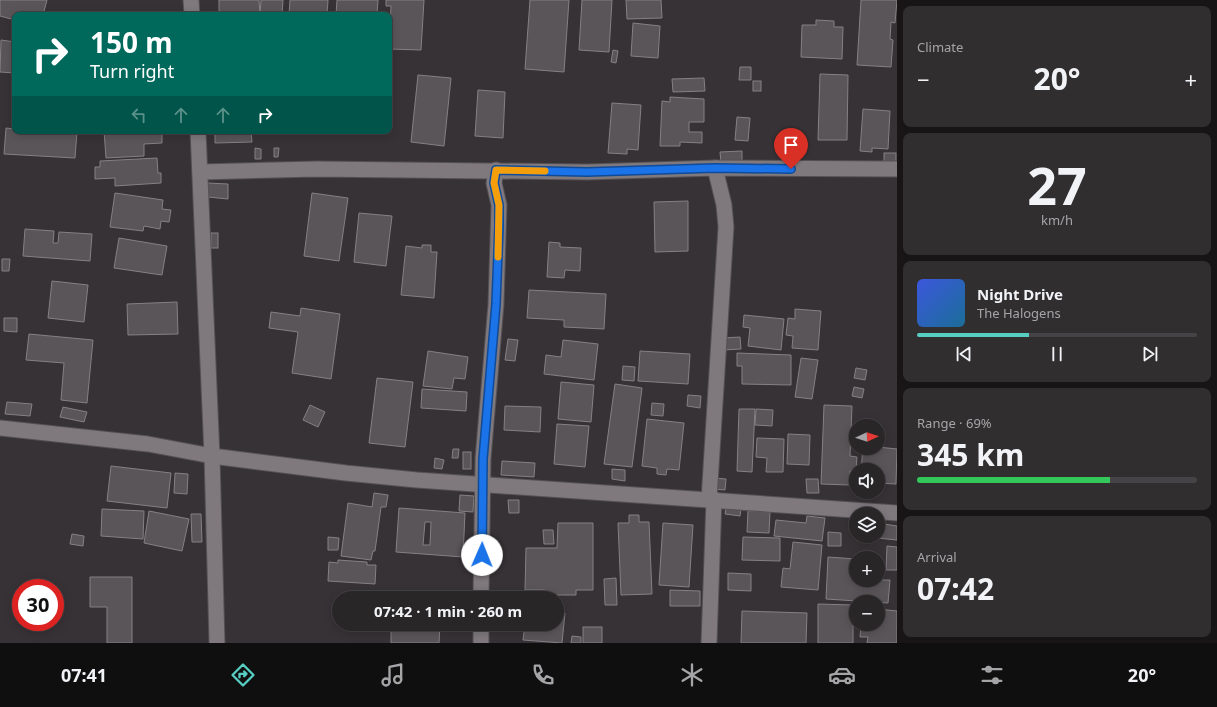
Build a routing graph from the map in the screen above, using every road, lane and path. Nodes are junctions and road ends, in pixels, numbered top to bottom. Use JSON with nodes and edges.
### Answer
{"nodes":[{"id":1,"x":191,"y":0,"type":"edge"},
{"id":2,"x":192,"y":12,"type":"edge"},
{"id":3,"x":198,"y":134,"type":"edge"},
{"id":4,"x":715,"y":168,"type":"junction"},
{"id":5,"x":897,"y":169,"type":"edge"},
{"id":6,"x":496,"y":170,"type":"junction"},
{"id":7,"x":200,"y":172,"type":"junction"},
{"id":8,"x":0,"y":428,"type":"edge"},
{"id":9,"x":212,"y":456,"type":"junction"},
{"id":10,"x":484,"y":483,"type":"junction"},
{"id":11,"x":711,"y":500,"type":"junction"},
{"id":12,"x":897,"y":513,"type":"edge"},
{"id":13,"x":481,"y":591,"type":"edge"},
{"id":14,"x":481,"y":631,"type":"edge"},
{"id":15,"x":217,"y":643,"type":"edge"},
{"id":16,"x":481,"y":643,"type":"edge"},
{"id":17,"x":709,"y":643,"type":"edge"}],
"edges":[{"from":1,"to":2,"type":"street"},
{"from":3,"to":7,"type":"street"},
{"from":4,"to":5,"type":"street"},
{"from":4,"to":6,"type":"street"},
{"from":4,"to":11,"type":"street"},
{"from":6,"to":7,"type":"street"},
{"from":6,"to":10,"type":"street"},
{"from":7,"to":9,"type":"street"},
{"from":8,"to":9,"type":"street"},
{"from":9,"to":10,"type":"street"},
{"from":9,"to":15,"type":"street"},
{"from":10,"to":11,"type":"street"},
{"from":10,"to":13,"type":"street"},
{"from":11,"to":12,"type":"street"},
{"from":11,"to":17,"type":"street"},
{"from":14,"to":16,"type":"street"}]}
